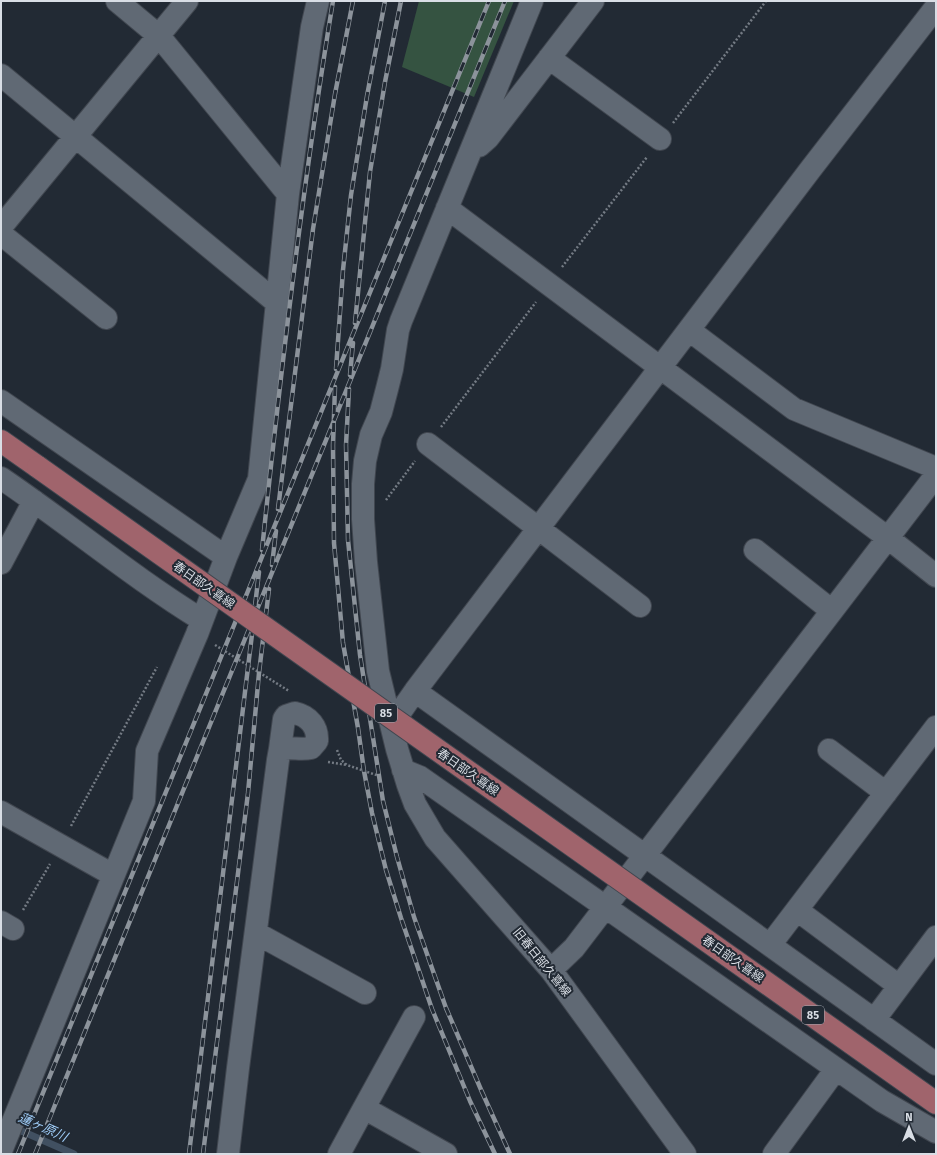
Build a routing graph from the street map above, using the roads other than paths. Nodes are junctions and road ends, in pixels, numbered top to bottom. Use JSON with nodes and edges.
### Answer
{"nodes":[{"id":1,"x":117,"y":1,"type":"edge"},
{"id":2,"x":187,"y":1,"type":"edge"},
{"id":3,"x":318,"y":1,"type":"edge"},
{"id":4,"x":532,"y":1,"type":"edge"},
{"id":5,"x":593,"y":1,"type":"edge"},
{"id":6,"x":936,"y":7,"type":"edge"},
{"id":7,"x":159,"y":36,"type":"junction"},
{"id":8,"x":549,"y":58,"type":"junction"},
{"id":9,"x":1,"y":75,"type":"edge"},
{"id":10,"x":76,"y":137,"type":"junction"},
{"id":11,"x":660,"y":139,"type":"road end"},
{"id":12,"x":468,"y":156,"type":"junction"},
{"id":13,"x":288,"y":194,"type":"junction"},
{"id":14,"x":447,"y":208,"type":"junction"},
{"id":15,"x":1,"y":227,"type":"edge"},
{"id":16,"x":1,"y":234,"type":"edge"},
{"id":17,"x":276,"y":302,"type":"junction"},
{"id":18,"x":106,"y":318,"type":"dead end"},
{"id":19,"x":689,"y":330,"type":"junction"},
{"id":20,"x":661,"y":368,"type":"junction"},
{"id":21,"x":1,"y":401,"type":"edge"},
{"id":22,"x":1,"y":441,"type":"edge"},
{"id":23,"x":428,"y":444,"type":"road end"},
{"id":24,"x":936,"y":468,"type":"edge"},
{"id":25,"x":936,"y":475,"type":"edge"},
{"id":26,"x":1,"y":478,"type":"edge"},
{"id":27,"x":34,"y":500,"type":"junction"},
{"id":28,"x":538,"y":528,"type":"junction"},
{"id":29,"x":888,"y":538,"type":"junction"},
{"id":30,"x":755,"y":550,"type":"dead end"},
{"id":31,"x":226,"y":557,"type":"junction"},
{"id":32,"x":1,"y":563,"type":"edge"},
{"id":33,"x":936,"y":576,"type":"edge"},
{"id":34,"x":640,"y":606,"type":"dead end"},
{"id":35,"x":832,"y":610,"type":"junction"},
{"id":36,"x":202,"y":620,"type":"junction"},
{"id":37,"x":415,"y":691,"type":"junction"},
{"id":38,"x":392,"y":724,"type":"junction"},
{"id":39,"x":936,"y":727,"type":"edge"},
{"id":40,"x":280,"y":749,"type":"dead end"},
{"id":41,"x":829,"y":750,"type":"dead end"},
{"id":42,"x":403,"y":770,"type":"junction"},
{"id":43,"x":886,"y":793,"type":"junction"},
{"id":44,"x":1,"y":812,"type":"edge"},
{"id":45,"x":645,"y":856,"type":"junction"},
{"id":46,"x":114,"y":875,"type":"junction"},
{"id":47,"x":605,"y":907,"type":"junction"},
{"id":48,"x":797,"y":910,"type":"junction"},
{"id":49,"x":256,"y":932,"type":"junction"},
{"id":50,"x":936,"y":937,"type":"edge"},
{"id":51,"x":770,"y":945,"type":"junction"},
{"id":52,"x":550,"y":970,"type":"junction"},
{"id":53,"x":899,"y":986,"type":"junction"},
{"id":54,"x":365,"y":994,"type":"dead end"},
{"id":55,"x":414,"y":1017,"type":"dead end"},
{"id":56,"x":874,"y":1020,"type":"junction"},
{"id":57,"x":936,"y":1064,"type":"edge"},
{"id":58,"x":836,"y":1068,"type":"junction"},
{"id":59,"x":936,"y":1103,"type":"edge"},
{"id":60,"x":364,"y":1108,"type":"junction"},
{"id":61,"x":936,"y":1132,"type":"edge"},
{"id":62,"x":5,"y":1152,"type":"edge"},
{"id":63,"x":228,"y":1154,"type":"edge"},
{"id":64,"x":339,"y":1154,"type":"edge"},
{"id":65,"x":446,"y":1154,"type":"edge"},
{"id":66,"x":685,"y":1154,"type":"edge"},
{"id":67,"x":774,"y":1154,"type":"edge"}],
"edges":[{"from":1,"to":7,"type":"street"},
{"from":2,"to":7,"type":"street"},
{"from":3,"to":13,"type":"street"},
{"from":4,"to":12,"type":"street","name":"旧春日部久喜線"},
{"from":5,"to":8,"type":"street"},
{"from":6,"to":19,"type":"street"},
{"from":7,"to":10,"type":"street"},
{"from":7,"to":13,"type":"street"},
{"from":8,"to":11,"type":"street"},
{"from":8,"to":12,"type":"street"},
{"from":9,"to":10,"type":"street"},
{"from":10,"to":15,"type":"street"},
{"from":10,"to":17,"type":"street"},
{"from":12,"to":14,"type":"street","name":"旧春日部久喜線"},
{"from":13,"to":17,"type":"street"},
{"from":14,"to":20,"type":"street"},
{"from":14,"to":38,"type":"street","name":"旧春日部久喜線"},
{"from":16,"to":18,"type":"street"},
{"from":17,"to":31,"type":"street"},
{"from":19,"to":20,"type":"street"},
{"from":19,"to":24,"type":"street"},
{"from":20,"to":28,"type":"street"},
{"from":20,"to":29,"type":"street"},
{"from":21,"to":31,"type":"street"},
{"from":22,"to":59,"type":"main road","name":"春日部久喜線","number":"85","bridge":true},
{"from":23,"to":28,"type":"street"},
{"from":25,"to":29,"type":"street"},
{"from":26,"to":27,"type":"street"},
{"from":27,"to":32,"type":"street"},
{"from":27,"to":36,"type":"street"},
{"from":28,"to":34,"type":"street"},
{"from":28,"to":37,"type":"street"},
{"from":29,"to":33,"type":"street"},
{"from":29,"to":35,"type":"street"},
{"from":30,"to":35,"type":"street"},
{"from":31,"to":36,"type":"street"},
{"from":35,"to":45,"type":"street"},
{"from":36,"to":46,"type":"street"},
{"from":37,"to":38,"type":"street"},
{"from":37,"to":45,"type":"street"},
{"from":38,"to":42,"type":"street","name":"旧春日部久喜線"},
{"from":39,"to":43,"type":"street"},
{"from":40,"to":49,"type":"street"},
{"from":41,"to":43,"type":"street"},
{"from":42,"to":47,"type":"street"},
{"from":42,"to":52,"type":"street","name":"旧春日部久喜線"},
{"from":43,"to":48,"type":"street"},
{"from":44,"to":46,"type":"street"},
{"from":45,"to":47,"type":"street"},
{"from":45,"to":51,"type":"street"},
{"from":46,"to":62,"type":"street"},
{"from":47,"to":52,"type":"street"},
{"from":47,"to":58,"type":"street"},
{"from":48,"to":51,"type":"street"},
{"from":48,"to":53,"type":"street"},
{"from":49,"to":54,"type":"street"},
{"from":49,"to":63,"type":"street"},
{"from":50,"to":53,"type":"street"},
{"from":51,"to":56,"type":"street"},
{"from":52,"to":66,"type":"street","name":"旧春日部久喜線"},
{"from":53,"to":56,"type":"street"},
{"from":55,"to":60,"type":"street"},
{"from":56,"to":57,"type":"street"},
{"from":58,"to":61,"type":"street"},
{"from":58,"to":67,"type":"street"},
{"from":60,"to":64,"type":"street"},
{"from":60,"to":65,"type":"street"}]}
